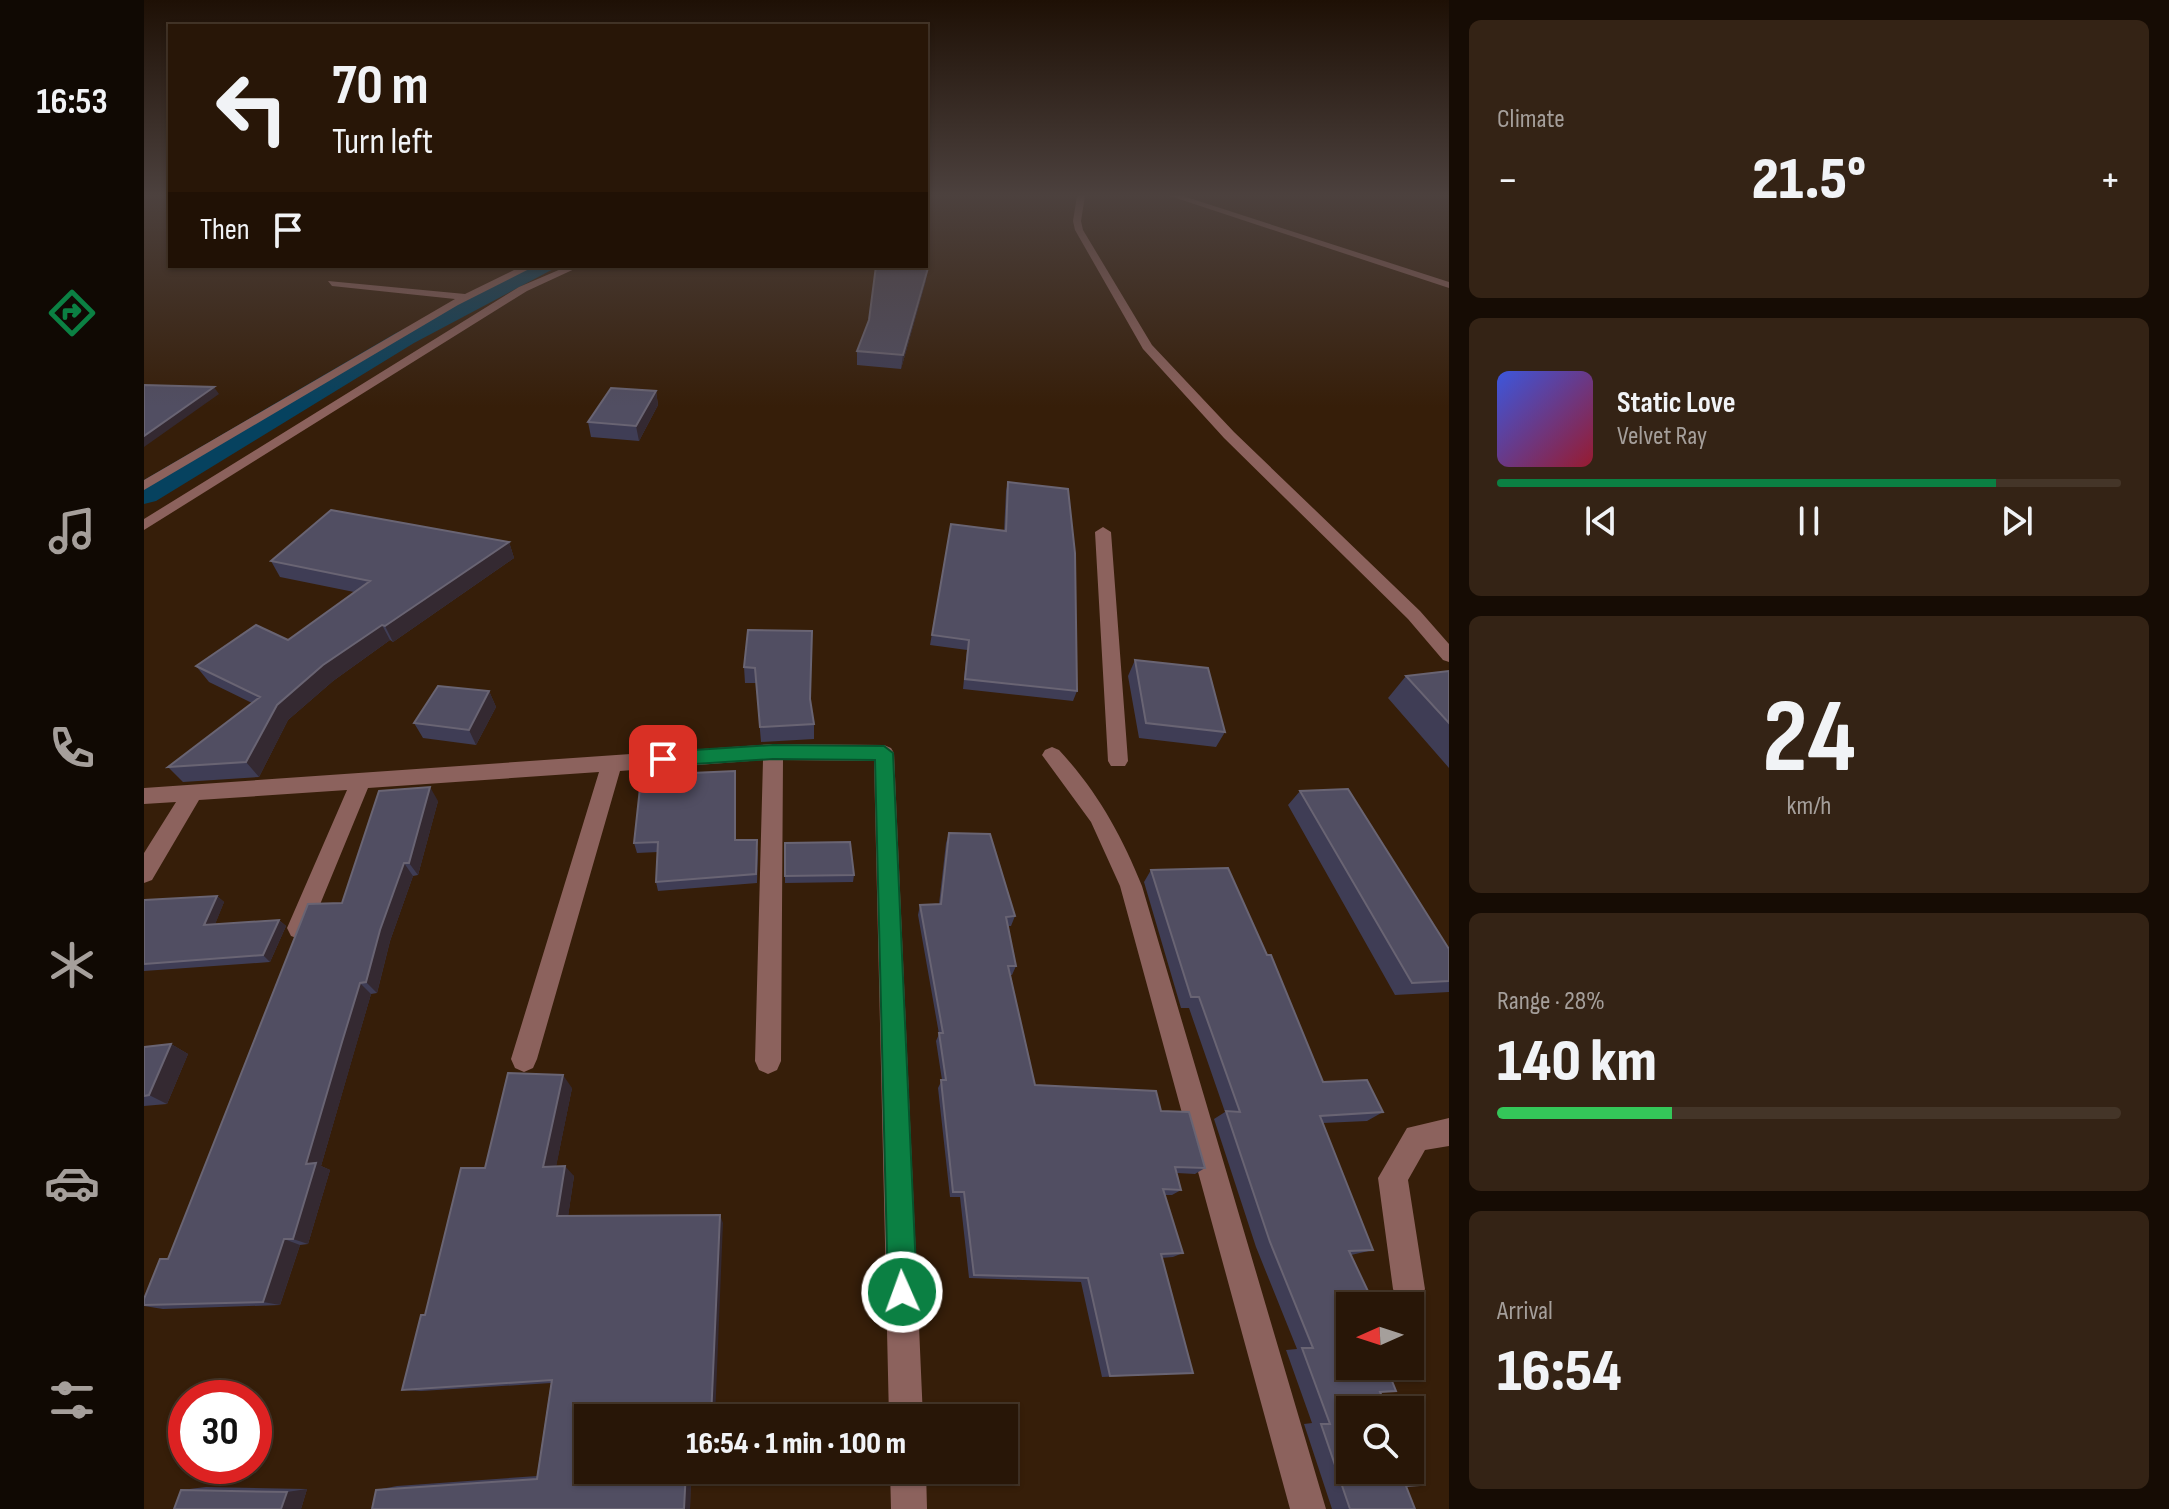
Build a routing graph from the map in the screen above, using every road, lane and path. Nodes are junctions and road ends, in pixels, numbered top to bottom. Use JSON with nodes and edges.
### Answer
{"nodes":[{"id":1,"x":1100,"y":266,"type":"edge"},
{"id":2,"x":1392,"y":266,"type":"edge"},
{"id":3,"x":526,"y":268,"type":"edge"},
{"id":4,"x":571,"y":268,"type":"edge"},
{"id":5,"x":332,"y":283,"type":"dead end"},
{"id":6,"x":1449,"y":285,"type":"edge"},
{"id":7,"x":467,"y":297,"type":"junction"},
{"id":8,"x":144,"y":486,"type":"edge"},
{"id":9,"x":144,"y":525,"type":"edge"},
{"id":10,"x":1103,"y":532,"type":"dead end"},
{"id":11,"x":1449,"y":656,"type":"edge"},
{"id":12,"x":773,"y":752,"type":"junction"},
{"id":13,"x":1052,"y":755,"type":"dead end"},
{"id":14,"x":1118,"y":761,"type":"dead end"},
{"id":15,"x":612,"y":763,"type":"junction"},
{"id":16,"x":361,"y":781,"type":"junction"},
{"id":17,"x":193,"y":792,"type":"junction"},
{"id":18,"x":144,"y":796,"type":"edge"},
{"id":19,"x":144,"y":873,"type":"edge"},
{"id":20,"x":292,"y":946,"type":"edge"},
{"id":21,"x":524,"y":1059,"type":"dead end"},
{"id":22,"x":768,"y":1061,"type":"dead end"},
{"id":23,"x":1449,"y":1132,"type":"edge"},
{"id":24,"x":1409,"y":1289,"type":"dead end"},
{"id":25,"x":906,"y":1404,"type":"edge"},
{"id":26,"x":908,"y":1484,"type":"edge"},
{"id":27,"x":909,"y":1509,"type":"edge"},
{"id":28,"x":1308,"y":1509,"type":"edge"}],
"edges":[{"from":1,"to":11,"type":"street"},
{"from":2,"to":6,"type":"street"},
{"from":3,"to":7,"type":"street"},
{"from":4,"to":9,"type":"street"},
{"from":5,"to":7,"type":"street"},
{"from":7,"to":8,"type":"street"},
{"from":10,"to":14,"type":"street"},
{"from":12,"to":15,"type":"street"},
{"from":12,"to":22,"type":"street"},
{"from":12,"to":25,"type":"street"},
{"from":13,"to":28,"type":"street"},
{"from":15,"to":16,"type":"street"},
{"from":15,"to":21,"type":"street"},
{"from":16,"to":17,"type":"street"},
{"from":16,"to":20,"type":"street"},
{"from":17,"to":18,"type":"street"},
{"from":17,"to":19,"type":"street"},
{"from":23,"to":24,"type":"street"},
{"from":26,"to":27,"type":"street"}]}
